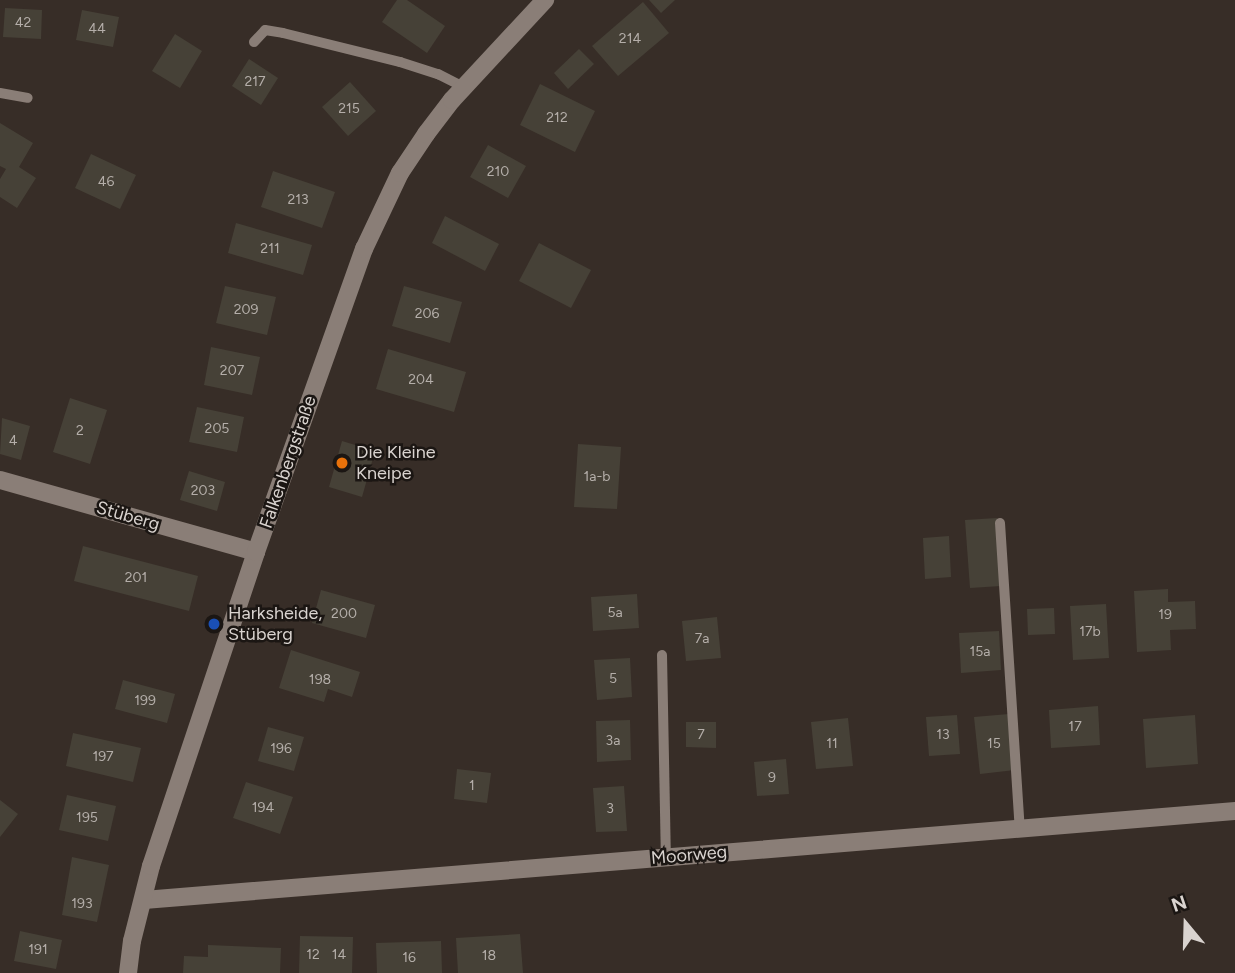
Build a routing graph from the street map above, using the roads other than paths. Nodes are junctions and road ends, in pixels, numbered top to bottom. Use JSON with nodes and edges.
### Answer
{"nodes":[{"id":1,"x":545,"y":0,"type":"edge"},
{"id":2,"x":254,"y":42,"type":"dead end"},
{"id":3,"x":464,"y":87,"type":"junction"},
{"id":4,"x":0,"y":93,"type":"edge"},
{"id":5,"x":28,"y":98,"type":"dead end"},
{"id":6,"x":0,"y":480,"type":"edge"},
{"id":7,"x":1000,"y":523,"type":"dead end"},
{"id":8,"x":256,"y":552,"type":"junction"},
{"id":9,"x":662,"y":655,"type":"dead end"},
{"id":10,"x":1235,"y":811,"type":"edge"},
{"id":11,"x":1020,"y":829,"type":"junction"},
{"id":12,"x":666,"y":857,"type":"junction"},
{"id":13,"x":144,"y":900,"type":"junction"},
{"id":14,"x":128,"y":973,"type":"edge"}],
"edges":[{"from":1,"to":3,"type":"street","name":"Falkenbergstraße"},
{"from":2,"to":3,"type":"lane"},
{"from":3,"to":8,"type":"street","name":"Falkenbergstraße"},
{"from":4,"to":5,"type":"lane"},
{"from":6,"to":8,"type":"street","name":"Stüberg"},
{"from":7,"to":11,"type":"lane"},
{"from":8,"to":13,"type":"street","name":"Falkenbergstraße"},
{"from":9,"to":12,"type":"lane"},
{"from":10,"to":11,"type":"street","name":"Moorweg"},
{"from":11,"to":12,"type":"street","name":"Moorweg"},
{"from":12,"to":13,"type":"street","name":"Moorweg"},
{"from":13,"to":14,"type":"street","name":"Falkenbergstraße"}]}
